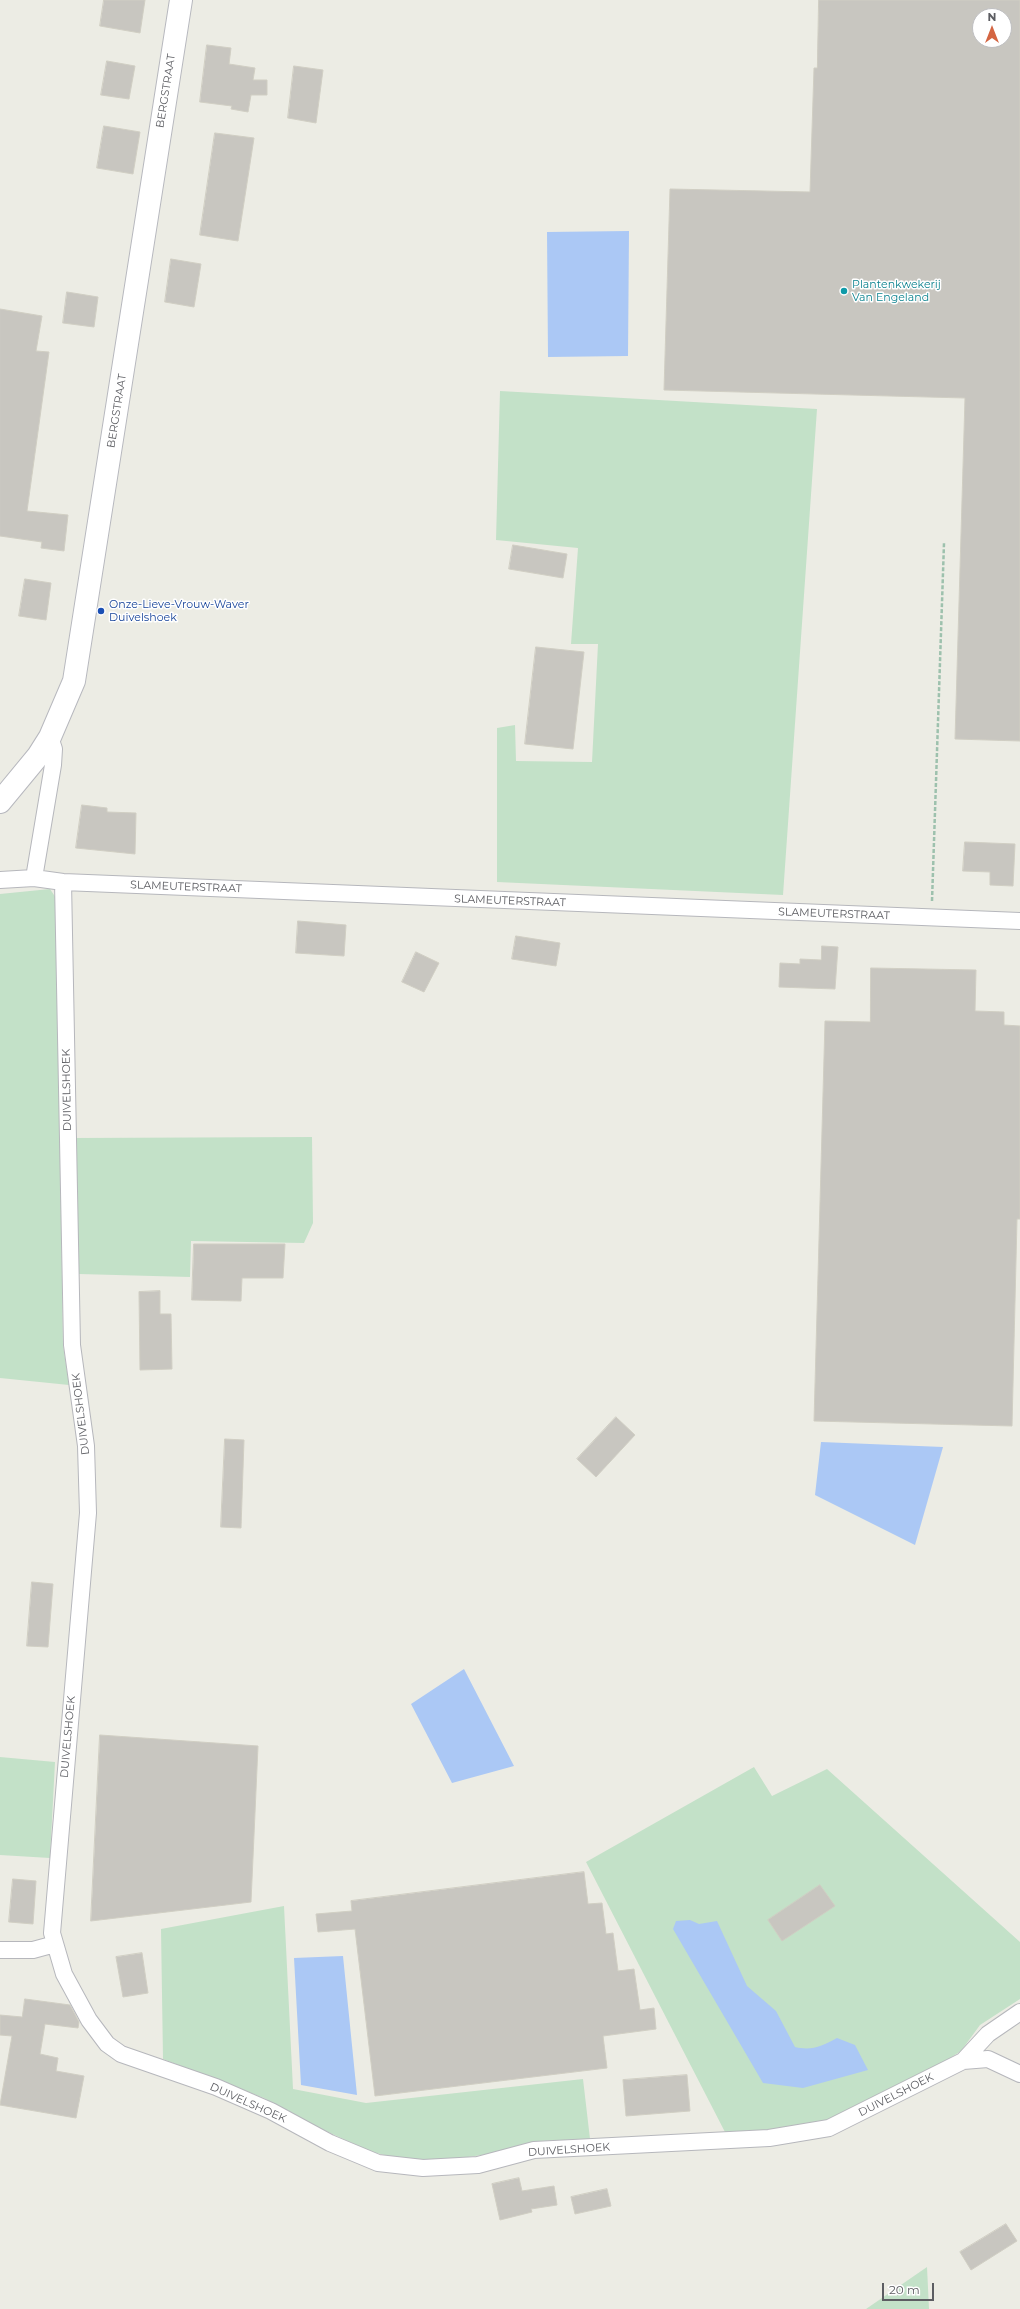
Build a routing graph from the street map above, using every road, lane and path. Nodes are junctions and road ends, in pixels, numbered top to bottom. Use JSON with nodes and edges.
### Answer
{"nodes":[{"id":1,"x":181,"y":0,"type":"edge"},
{"id":2,"x":944,"y":543,"type":"dead end"},
{"id":3,"x":50,"y":737,"type":"junction"},
{"id":4,"x":0,"y":802,"type":"edge"},
{"id":5,"x":34,"y":878,"type":"junction"},
{"id":6,"x":0,"y":880,"type":"edge"},
{"id":7,"x":63,"y":882,"type":"junction"},
{"id":8,"x":932,"y":918,"type":"junction"},
{"id":9,"x":1020,"y":921,"type":"edge"},
{"id":10,"x":55,"y":1944,"type":"junction"},
{"id":11,"x":0,"y":1950,"type":"edge"},
{"id":12,"x":1020,"y":2012,"type":"edge"},
{"id":13,"x":963,"y":2061,"type":"junction"},
{"id":14,"x":1020,"y":2074,"type":"edge"}],
"edges":[{"from":1,"to":3,"type":"street","name":"BERGSTRAAT"},
{"from":2,"to":8,"type":"path"},
{"from":3,"to":4,"type":"street","name":"BERGSTRAAT"},
{"from":3,"to":5,"type":"street"},
{"from":5,"to":6,"type":"street","name":"SLAMEUTERSTRAAT"},
{"from":5,"to":7,"type":"street","name":"SLAMEUTERSTRAAT"},
{"from":7,"to":8,"type":"street","name":"SLAMEUTERSTRAAT"},
{"from":7,"to":10,"type":"street","name":"DUIVELSHOEK"},
{"from":8,"to":9,"type":"street","name":"SLAMEUTERSTRAAT"},
{"from":10,"to":11,"type":"street"},
{"from":10,"to":13,"type":"street","name":"DUIVELSHOEK"},
{"from":12,"to":13,"type":"street","name":"DUIVELSHOEK"},
{"from":13,"to":14,"type":"street","name":"DUIVELSHOEK"}]}
